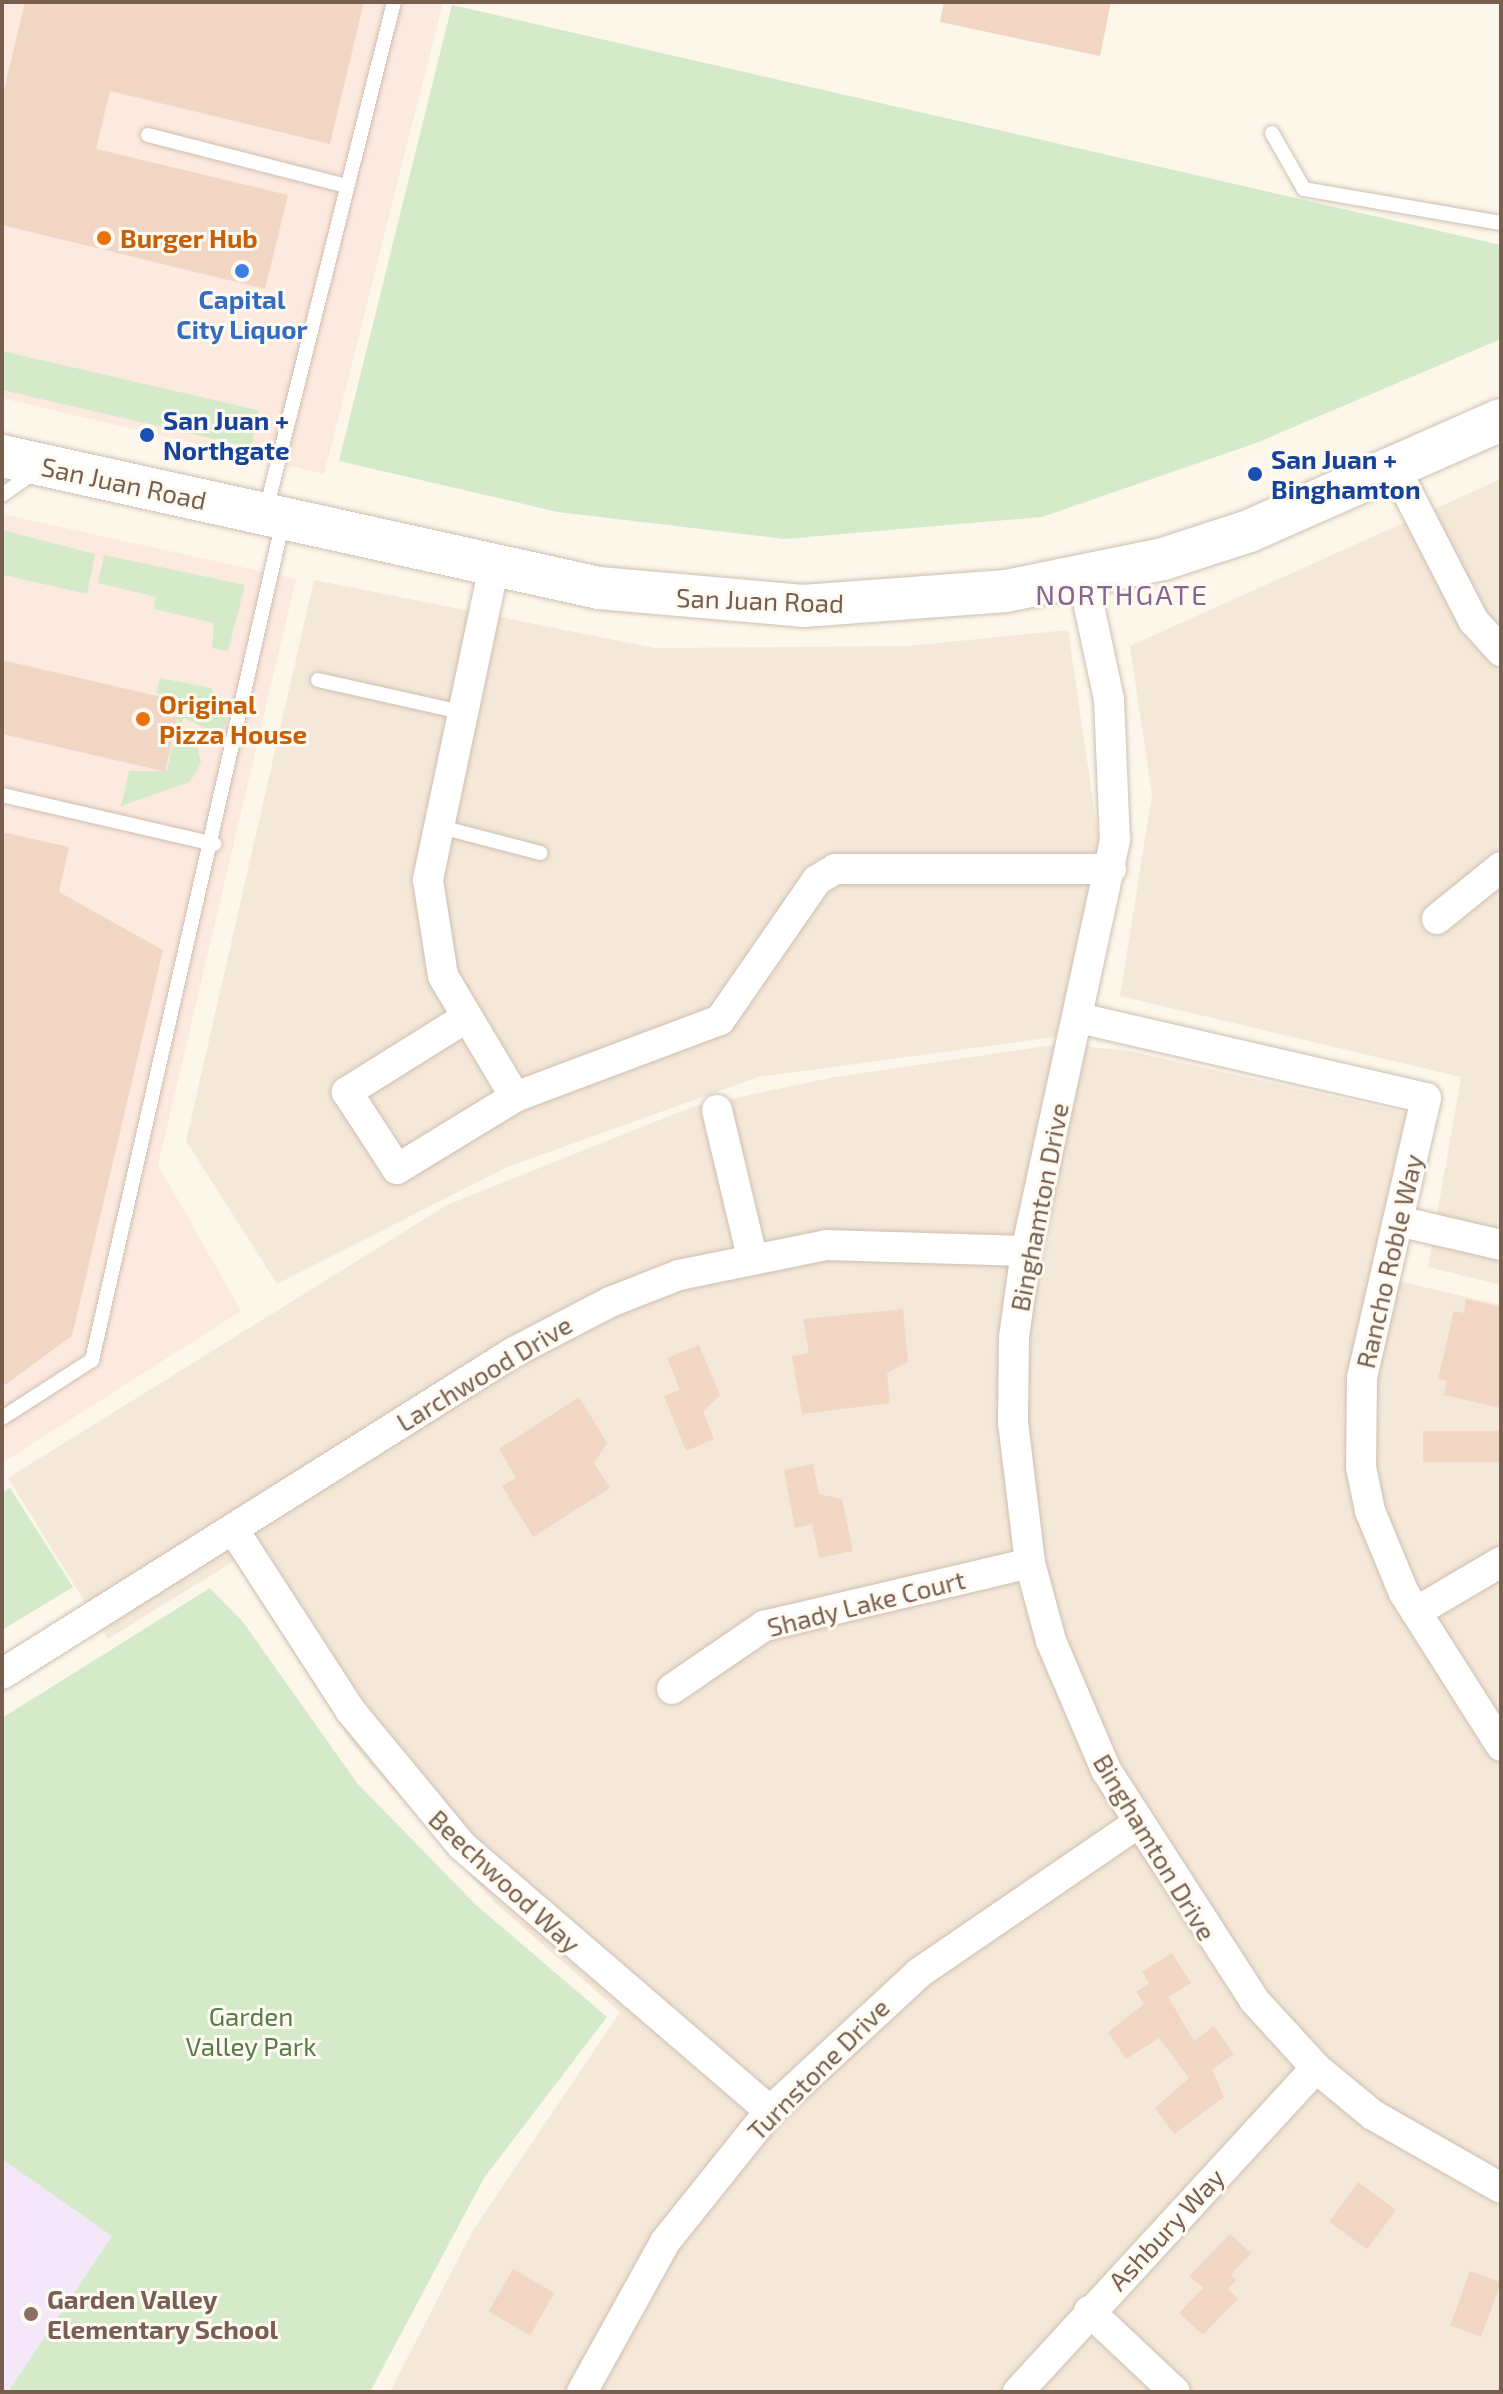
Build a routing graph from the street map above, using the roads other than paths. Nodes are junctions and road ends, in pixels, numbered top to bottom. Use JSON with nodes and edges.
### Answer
{"nodes":[{"id":1,"x":394,"y":2,"type":"edge"},
{"id":2,"x":1272,"y":133,"type":"dead end"},
{"id":3,"x":148,"y":135,"type":"dead end"},
{"id":4,"x":347,"y":186,"type":"junction"},
{"id":5,"x":1501,"y":223,"type":"edge"},
{"id":6,"x":1501,"y":420,"type":"edge"},
{"id":7,"x":2,"y":456,"type":"edge"},
{"id":8,"x":47,"y":466,"type":"junction"},
{"id":9,"x":1396,"y":470,"type":"junction"},
{"id":10,"x":2,"y":495,"type":"edge"},
{"id":11,"x":274,"y":517,"type":"junction"},
{"id":12,"x":494,"y":566,"type":"junction"},
{"id":13,"x":1083,"y":578,"type":"junction"},
{"id":14,"x":1501,"y":651,"type":"edge"},
{"id":15,"x":318,"y":680,"type":"dead end"},
{"id":16,"x":461,"y":712,"type":"junction"},
{"id":17,"x":2,"y":795,"type":"edge"},
{"id":18,"x":434,"y":826,"type":"junction"},
{"id":19,"x":214,"y":844,"type":"junction"},
{"id":20,"x":541,"y":853,"type":"dead end"},
{"id":21,"x":1501,"y":867,"type":"edge"},
{"id":22,"x":1111,"y":869,"type":"junction"},
{"id":23,"x":1437,"y":919,"type":"dead end"},
{"id":24,"x":467,"y":1017,"type":"junction"},
{"id":25,"x":1079,"y":1018,"type":"junction"},
{"id":26,"x":515,"y":1097,"type":"junction"},
{"id":27,"x":717,"y":1110,"type":"dead end"},
{"id":28,"x":1398,"y":1221,"type":"junction"},
{"id":29,"x":1501,"y":1245,"type":"edge"},
{"id":30,"x":1026,"y":1251,"type":"junction"},
{"id":31,"x":752,"y":1257,"type":"junction"},
{"id":32,"x":2,"y":1418,"type":"edge"},
{"id":33,"x":233,"y":1529,"type":"junction"},
{"id":34,"x":1501,"y":1562,"type":"edge"},
{"id":35,"x":1030,"y":1563,"type":"junction"},
{"id":36,"x":1416,"y":1612,"type":"junction"},
{"id":37,"x":2,"y":1674,"type":"edge"},
{"id":38,"x":672,"y":1689,"type":"dead end"},
{"id":39,"x":1501,"y":1746,"type":"edge"},
{"id":40,"x":1137,"y":1824,"type":"junction"},
{"id":41,"x":1316,"y":2068,"type":"junction"},
{"id":42,"x":770,"y":2111,"type":"junction"},
{"id":43,"x":1501,"y":2188,"type":"edge"},
{"id":44,"x":1089,"y":2311,"type":"junction"},
{"id":45,"x":582,"y":2392,"type":"edge"},
{"id":46,"x":1018,"y":2392,"type":"edge"},
{"id":47,"x":1175,"y":2392,"type":"edge"}],
"edges":[{"from":1,"to":4,"type":"lane"},
{"from":2,"to":5,"type":"lane"},
{"from":3,"to":4,"type":"lane"},
{"from":4,"to":11,"type":"lane"},
{"from":6,"to":9,"type":"main road","name":"San Juan Road"},
{"from":7,"to":8,"type":"main road","name":"San Juan Road"},
{"from":8,"to":10,"type":"lane"},
{"from":8,"to":11,"type":"main road","name":"San Juan Road"},
{"from":9,"to":13,"type":"main road","name":"San Juan Road"},
{"from":9,"to":14,"type":"street"},
{"from":11,"to":12,"type":"main road","name":"San Juan Road"},
{"from":11,"to":19,"type":"lane"},
{"from":12,"to":13,"type":"main road","name":"San Juan Road"},
{"from":12,"to":16,"type":"street"},
{"from":13,"to":22,"type":"street","name":"Binghamton Drive"},
{"from":15,"to":16,"type":"lane"},
{"from":16,"to":18,"type":"street"},
{"from":17,"to":19,"type":"lane"},
{"from":18,"to":20,"type":"lane"},
{"from":18,"to":24,"type":"street"},
{"from":19,"to":32,"type":"lane"},
{"from":21,"to":23,"type":"street"},
{"from":22,"to":25,"type":"street","name":"Binghamton Drive"},
{"from":22,"to":26,"type":"street"},
{"from":24,"to":26,"type":"street"},
{"from":24,"to":26,"type":"street"},
{"from":25,"to":28,"type":"street","name":"Rancho Roble Way"},
{"from":25,"to":30,"type":"street","name":"Binghamton Drive"},
{"from":27,"to":31,"type":"street"},
{"from":28,"to":29,"type":"street"},
{"from":28,"to":36,"type":"street","name":"Rancho Roble Way"},
{"from":30,"to":31,"type":"street","name":"Larchwood Drive"},
{"from":30,"to":35,"type":"street","name":"Binghamton Drive"},
{"from":31,"to":33,"type":"street","name":"Larchwood Drive"},
{"from":33,"to":37,"type":"street","name":"Larchwood Drive"},
{"from":33,"to":42,"type":"street","name":"Beechwood Way"},
{"from":34,"to":36,"type":"street"},
{"from":35,"to":38,"type":"street","name":"Shady Lake Court"},
{"from":35,"to":40,"type":"street","name":"Binghamton Drive"},
{"from":36,"to":39,"type":"street","name":"Rancho Roble Way"},
{"from":40,"to":41,"type":"street","name":"Binghamton Drive"},
{"from":40,"to":42,"type":"street","name":"Turnstone Drive"},
{"from":41,"to":43,"type":"street","name":"Binghamton Drive"},
{"from":41,"to":44,"type":"street","name":"Ashbury Way"},
{"from":42,"to":45,"type":"street","name":"Turnstone Drive"},
{"from":44,"to":46,"type":"street","name":"Ashbury Way"},
{"from":44,"to":47,"type":"street"}]}
